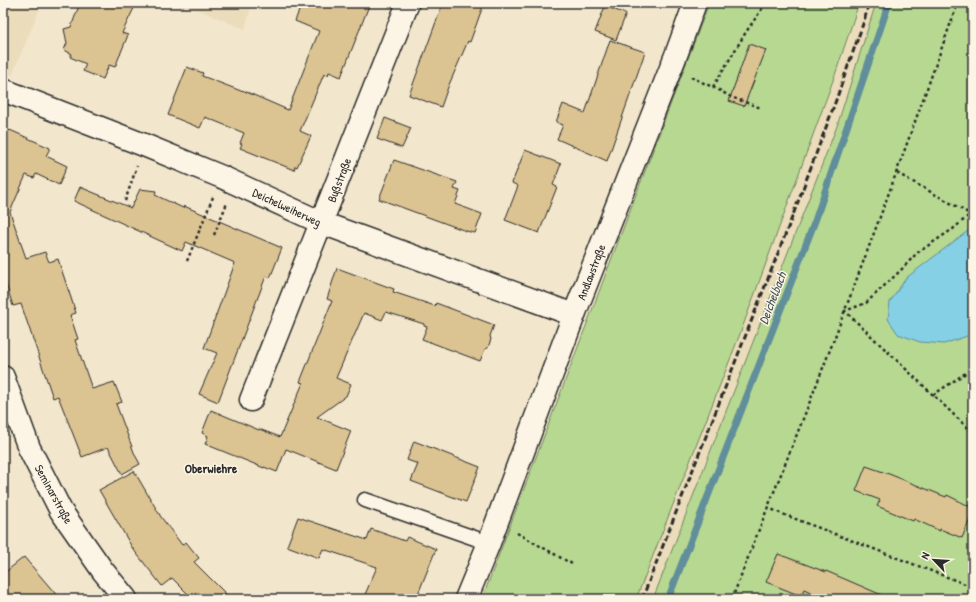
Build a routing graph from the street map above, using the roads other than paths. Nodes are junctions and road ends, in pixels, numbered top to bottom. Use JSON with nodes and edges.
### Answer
{"nodes":[{"id":1,"x":408,"y":3,"type":"edge"},
{"id":2,"x":695,"y":3,"type":"edge"},
{"id":3,"x":3,"y":90,"type":"edge"},
{"id":4,"x":322,"y":223,"type":"junction"},
{"id":5,"x":574,"y":315,"type":"junction"},
{"id":6,"x":3,"y":377,"type":"edge"},
{"id":7,"x":251,"y":400,"type":"dead end"},
{"id":8,"x":365,"y":500,"type":"dead end"},
{"id":9,"x":489,"y":543,"type":"junction"},
{"id":10,"x":126,"y":599,"type":"edge"},
{"id":11,"x":466,"y":599,"type":"edge"}],
"edges":[{"from":1,"to":4,"type":"street","name":"Bußstraße"},
{"from":2,"to":5,"type":"street","name":"Andlawstraße"},
{"from":3,"to":4,"type":"street","name":"Deichelweiherweg"},
{"from":4,"to":5,"type":"street","name":"Deichelweiherweg"},
{"from":4,"to":7,"type":"street","name":"Bußstraße"},
{"from":5,"to":9,"type":"street","name":"Andlawstraße"},
{"from":6,"to":10,"type":"street","name":"Seminarstraße"},
{"from":8,"to":9,"type":"lane"},
{"from":9,"to":11,"type":"street","name":"Andlawstraße"}]}
